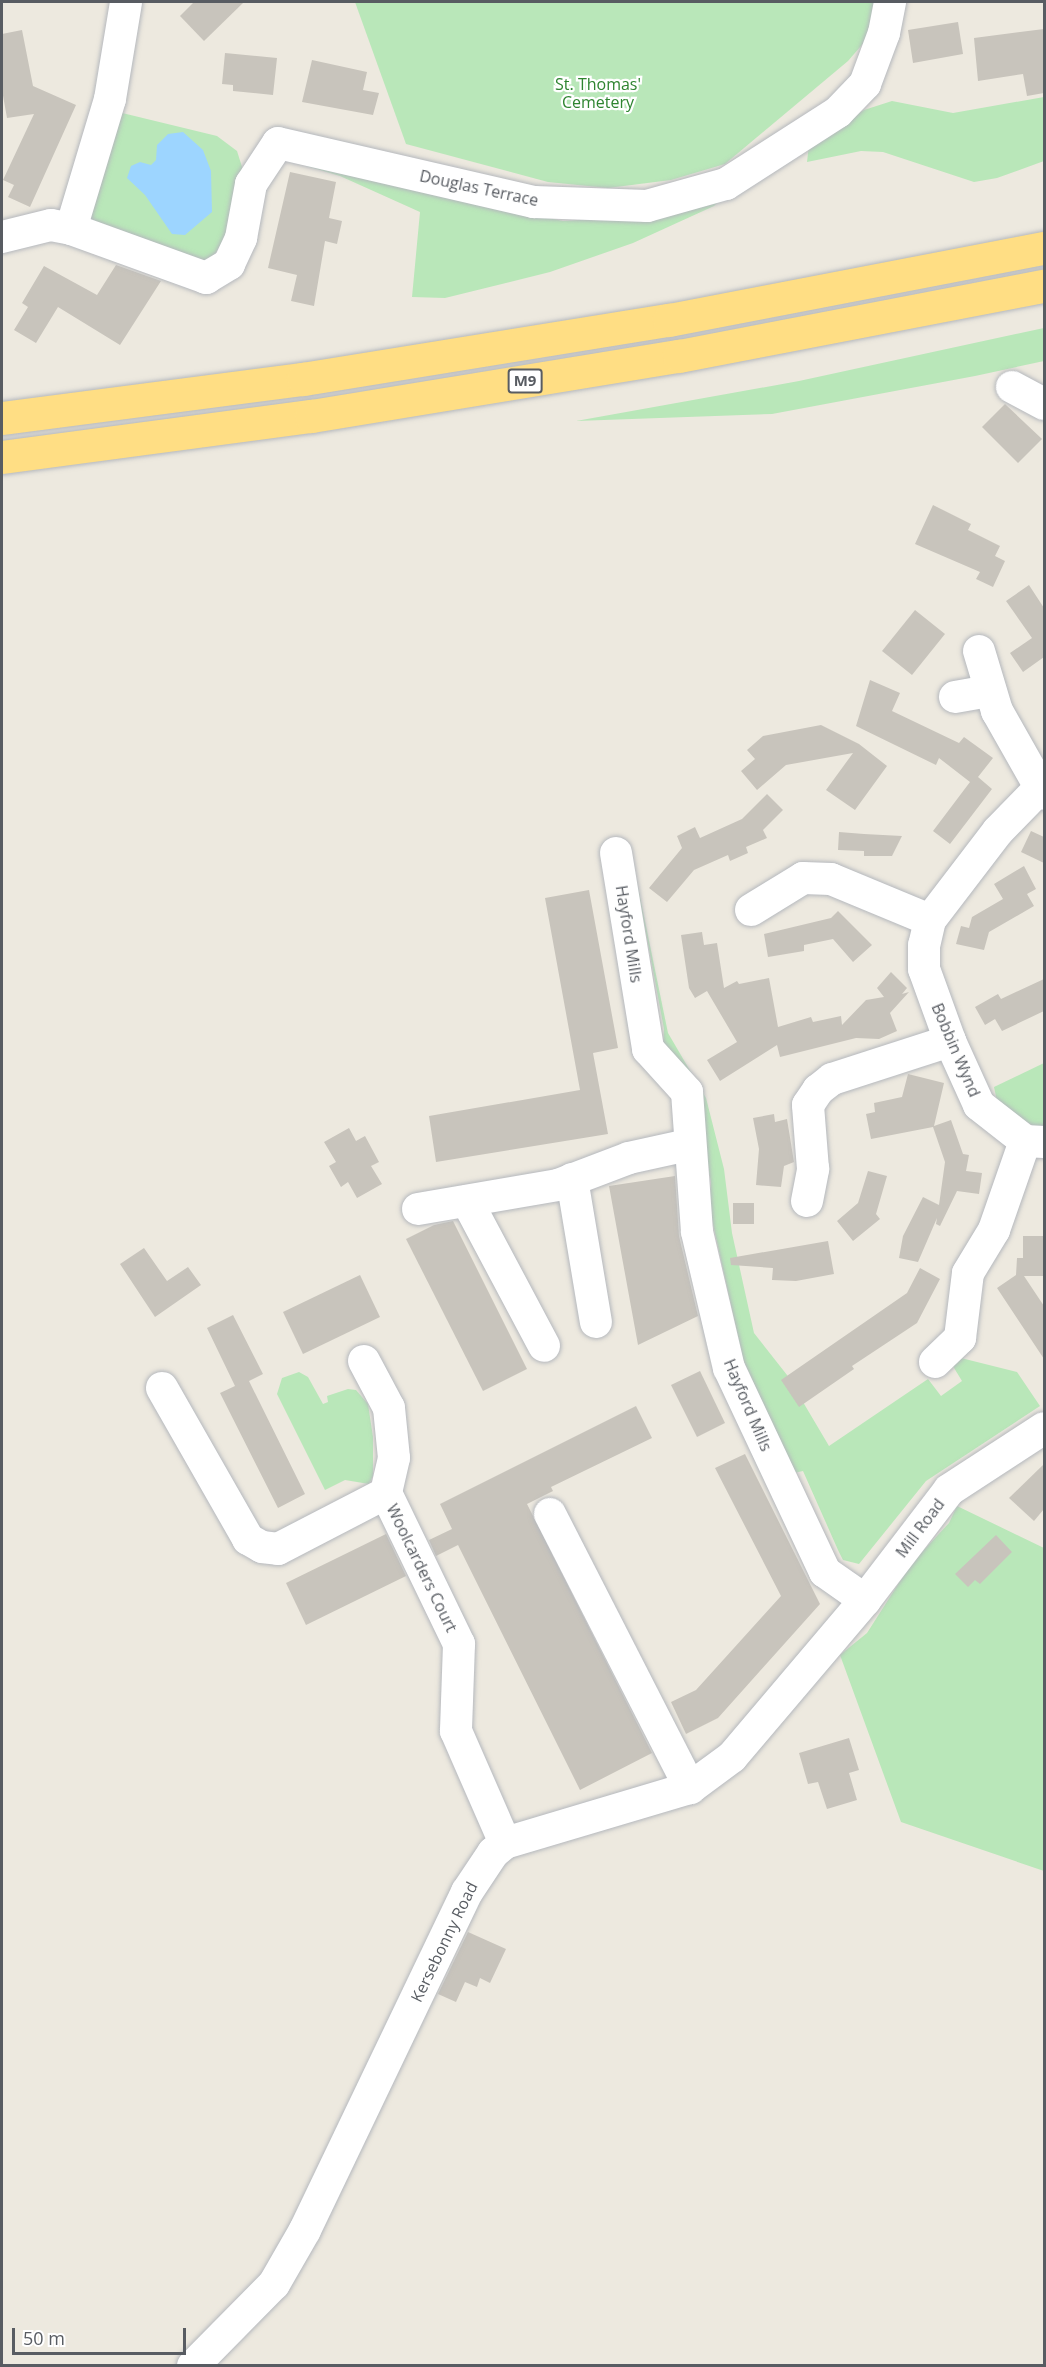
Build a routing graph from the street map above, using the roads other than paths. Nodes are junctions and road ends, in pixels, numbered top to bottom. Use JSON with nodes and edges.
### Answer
{"nodes":[{"id":1,"x":126,"y":2,"type":"edge"},
{"id":2,"x":890,"y":2,"type":"edge"},
{"id":3,"x":71,"y":229,"type":"junction"},
{"id":4,"x":2,"y":237,"type":"edge"},
{"id":5,"x":1044,"y":248,"type":"edge"},
{"id":6,"x":1044,"y":286,"type":"edge"},
{"id":7,"x":1012,"y":387,"type":"dead end"},
{"id":8,"x":1044,"y":404,"type":"edge"},
{"id":9,"x":2,"y":418,"type":"edge"},
{"id":10,"x":2,"y":457,"type":"edge"},
{"id":11,"x":979,"y":651,"type":"dead end"},
{"id":12,"x":990,"y":691,"type":"junction"},
{"id":13,"x":955,"y":697,"type":"dead end"},
{"id":14,"x":1042,"y":792,"type":"edge"},
{"id":15,"x":616,"y":853,"type":"dead end"},
{"id":16,"x":751,"y":910,"type":"dead end"},
{"id":17,"x":930,"y":920,"type":"junction"},
{"id":18,"x":950,"y":1041,"type":"junction"},
{"id":19,"x":1035,"y":1142,"type":"edge"},
{"id":20,"x":688,"y":1145,"type":"junction"},
{"id":21,"x":572,"y":1179,"type":"junction"},
{"id":22,"x":467,"y":1200,"type":"junction"},
{"id":23,"x":807,"y":1201,"type":"dead end"},
{"id":24,"x":418,"y":1209,"type":"dead end"},
{"id":25,"x":596,"y":1322,"type":"dead end"},
{"id":26,"x":544,"y":1346,"type":"dead end"},
{"id":27,"x":935,"y":1362,"type":"dead end"},
{"id":28,"x":360,"y":1363,"type":"dead end"},
{"id":29,"x":162,"y":1388,"type":"dead end"},
{"id":30,"x":1044,"y":1428,"type":"edge"},
{"id":31,"x":386,"y":1493,"type":"junction"},
{"id":32,"x":550,"y":1514,"type":"dead end"},
{"id":33,"x":865,"y":1600,"type":"junction"},
{"id":34,"x":690,"y":1788,"type":"junction"},
{"id":35,"x":505,"y":1843,"type":"junction"},
{"id":36,"x":193,"y":2366,"type":"edge"}],
"edges":[{"from":1,"to":3,"type":"street"},
{"from":2,"to":3,"type":"street","name":"Douglas Terrace"},
{"from":3,"to":4,"type":"street","name":"Douglas Terrace"},
{"from":5,"to":9,"type":"highway","number":"M9"},
{"from":6,"to":10,"type":"highway","number":"M9"},
{"from":7,"to":8,"type":"street"},
{"from":11,"to":12,"type":"street","name":"Bobbin Wynd"},
{"from":12,"to":13,"type":"street"},
{"from":12,"to":14,"type":"street","name":"Bobbin Wynd"},
{"from":14,"to":17,"type":"street","name":"Bobbin Wynd"},
{"from":15,"to":20,"type":"street","name":"Hayford Mills"},
{"from":16,"to":17,"type":"street"},
{"from":17,"to":18,"type":"street","name":"Bobbin Wynd"},
{"from":18,"to":19,"type":"street","name":"Bobbin Wynd"},
{"from":18,"to":23,"type":"street"},
{"from":19,"to":27,"type":"street"},
{"from":20,"to":21,"type":"street"},
{"from":20,"to":33,"type":"street","name":"Hayford Mills"},
{"from":21,"to":22,"type":"street"},
{"from":21,"to":25,"type":"street"},
{"from":22,"to":24,"type":"street"},
{"from":22,"to":26,"type":"street"},
{"from":28,"to":31,"type":"street","name":"Woolcarders Court"},
{"from":29,"to":31,"type":"street"},
{"from":30,"to":33,"type":"street","name":"Mill Road"},
{"from":31,"to":35,"type":"street","name":"Woolcarders Court"},
{"from":32,"to":34,"type":"street"},
{"from":33,"to":34,"type":"street"},
{"from":34,"to":35,"type":"street"},
{"from":35,"to":36,"type":"street","name":"Kersebonny Road"}]}
